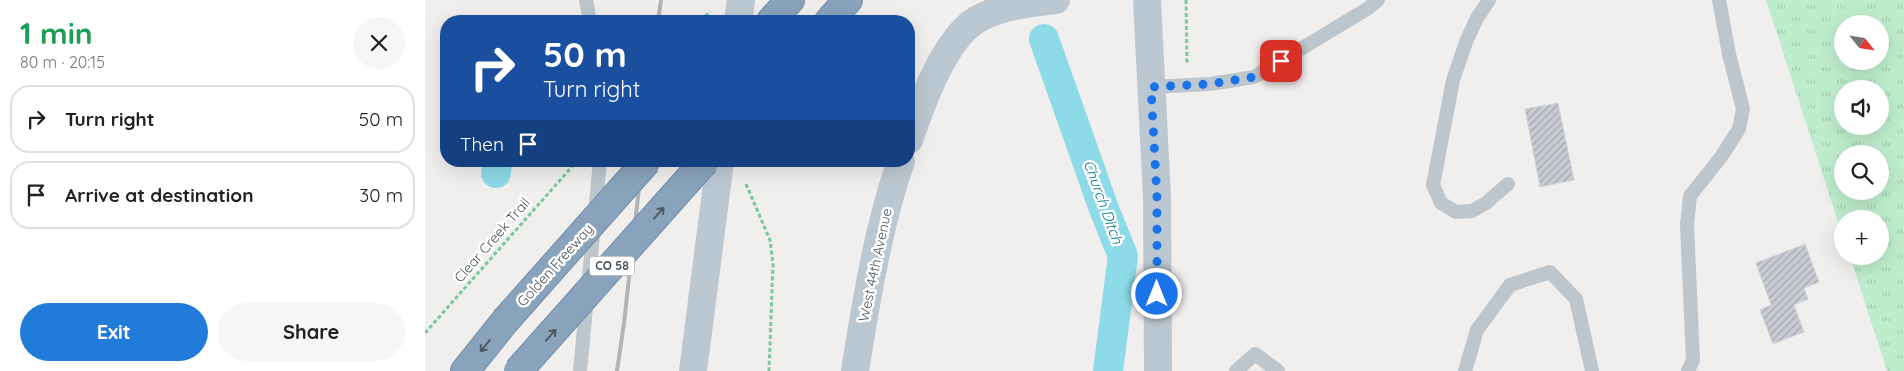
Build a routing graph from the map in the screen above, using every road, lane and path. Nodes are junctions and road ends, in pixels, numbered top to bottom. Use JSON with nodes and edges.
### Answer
{"nodes":[{"id":1,"x":586,"y":0,"type":"edge"},
{"id":2,"x":741,"y":0,"type":"edge"},
{"id":3,"x":790,"y":0,"type":"edge"},
{"id":4,"x":848,"y":0,"type":"edge"},
{"id":5,"x":1056,"y":0,"type":"edge"},
{"id":6,"x":1147,"y":0,"type":"edge"},
{"id":7,"x":1186,"y":0,"type":"edge"},
{"id":8,"x":1378,"y":0,"type":"edge"},
{"id":9,"x":1489,"y":0,"type":"edge"},
{"id":10,"x":1719,"y":0,"type":"edge"},
{"id":11,"x":589,"y":15,"type":"edge"},
{"id":12,"x":740,"y":15,"type":"edge"},
{"id":13,"x":776,"y":15,"type":"edge"},
{"id":14,"x":834,"y":15,"type":"edge"},
{"id":15,"x":1187,"y":85,"type":"junction"},
{"id":16,"x":1151,"y":87,"type":"junction"},
{"id":17,"x":915,"y":125,"type":"edge"},
{"id":18,"x":572,"y":167,"type":"edge"},
{"id":19,"x":599,"y":167,"type":"edge"},
{"id":20,"x":642,"y":167,"type":"edge"},
{"id":21,"x":700,"y":167,"type":"edge"},
{"id":22,"x":719,"y":167,"type":"edge"},
{"id":23,"x":899,"y":167,"type":"edge"},
{"id":24,"x":743,"y":176,"type":"dead end"},
{"id":25,"x":1508,"y":184,"type":"dead end"},
{"id":26,"x":425,"y":333,"type":"edge"},
{"id":27,"x":465,"y":371,"type":"edge"},
{"id":28,"x":518,"y":371,"type":"edge"},
{"id":29,"x":580,"y":371,"type":"edge"},
{"id":30,"x":693,"y":371,"type":"edge"},
{"id":31,"x":769,"y":371,"type":"edge"},
{"id":32,"x":855,"y":371,"type":"edge"},
{"id":33,"x":1158,"y":371,"type":"edge"},
{"id":34,"x":1236,"y":371,"type":"edge"},
{"id":35,"x":1278,"y":371,"type":"edge"},
{"id":36,"x":1465,"y":371,"type":"edge"},
{"id":37,"x":1592,"y":371,"type":"edge"},
{"id":38,"x":1689,"y":371,"type":"edge"}],
"edges":[{"from":1,"to":11,"type":"lane"},
{"from":2,"to":12,"type":"street"},
{"from":3,"to":13,"type":"highway"},
{"from":4,"to":14,"type":"highway"},
{"from":5,"to":17,"type":"street"},
{"from":6,"to":16,"type":"street"},
{"from":7,"to":15,"type":"path"},
{"from":8,"to":15,"type":"lane"},
{"from":9,"to":25,"type":"lane"},
{"from":10,"to":38,"type":"lane"},
{"from":15,"to":16,"type":"lane"},
{"from":16,"to":33,"type":"street"},
{"from":18,"to":26,"type":"path","name":"Clear Creek Trail"},
{"from":19,"to":29,"type":"lane"},
{"from":20,"to":27,"type":"highway","name":"Golden Freeway","number":"CO 58","one_way":true,"bridge":true},
{"from":28,"to":21,"type":"highway","number":"CO 58","one_way":true,"bridge":true},
{"from":22,"to":30,"type":"street"},
{"from":23,"to":32,"type":"street","name":"West 44th Avenue"},
{"from":24,"to":31,"type":"path"},
{"from":34,"to":35,"type":"lane"},
{"from":36,"to":37,"type":"lane"}]}
